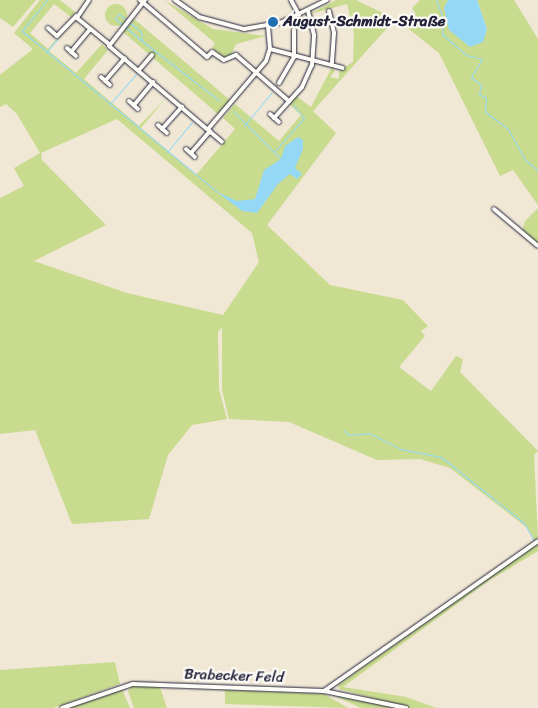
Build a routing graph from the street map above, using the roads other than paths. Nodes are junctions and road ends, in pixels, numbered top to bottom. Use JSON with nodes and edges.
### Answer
{"nodes":[{"id":1,"x":89,"y":0,"type":"edge"},
{"id":2,"x":175,"y":0,"type":"edge"},
{"id":3,"x":291,"y":0,"type":"edge"},
{"id":4,"x":327,"y":0,"type":"edge"},
{"id":5,"x":143,"y":1,"type":"edge"},
{"id":6,"x":308,"y":11,"type":"junction"},
{"id":7,"x":329,"y":11,"type":"dead end"},
{"id":8,"x":299,"y":15,"type":"junction"},
{"id":9,"x":76,"y":16,"type":"junction"},
{"id":10,"x":268,"y":26,"type":"junction"},
{"id":11,"x":48,"y":28,"type":"dead end"},
{"id":12,"x":90,"y":29,"type":"junction"},
{"id":13,"x":294,"y":30,"type":"dead end"},
{"id":14,"x":109,"y":44,"type":"junction"},
{"id":15,"x":67,"y":48,"type":"dead end"},
{"id":16,"x":270,"y":49,"type":"junction"},
{"id":17,"x":71,"y":52,"type":"junction"},
{"id":18,"x":152,"y":55,"type":"dead end"},
{"id":19,"x":76,"y":56,"type":"dead end"},
{"id":20,"x":294,"y":57,"type":"junction"},
{"id":21,"x":125,"y":58,"type":"junction"},
{"id":22,"x":313,"y":61,"type":"junction"},
{"id":23,"x":332,"y":66,"type":"junction"},
{"id":24,"x":343,"y":68,"type":"dead end"},
{"id":25,"x":139,"y":70,"type":"junction"},
{"id":26,"x":257,"y":73,"type":"junction"},
{"id":27,"x":101,"y":77,"type":"dead end"},
{"id":28,"x":105,"y":81,"type":"junction"},
{"id":29,"x":153,"y":82,"type":"junction"},
{"id":30,"x":279,"y":83,"type":"dead end"},
{"id":31,"x":110,"y":85,"type":"dead end"},
{"id":32,"x":129,"y":101,"type":"dead end"},
{"id":33,"x":289,"y":101,"type":"junction"},
{"id":34,"x":134,"y":105,"type":"junction"},
{"id":35,"x":182,"y":106,"type":"junction"},
{"id":36,"x":138,"y":109,"type":"dead end"},
{"id":37,"x":270,"y":114,"type":"dead end"},
{"id":38,"x":274,"y":118,"type":"junction"},
{"id":39,"x":279,"y":122,"type":"dead end"},
{"id":40,"x":158,"y":126,"type":"dead end"},
{"id":41,"x":162,"y":129,"type":"junction"},
{"id":42,"x":209,"y":130,"type":"junction"},
{"id":43,"x":167,"y":133,"type":"dead end"},
{"id":44,"x":222,"y":142,"type":"dead end"},
{"id":45,"x":186,"y":149,"type":"dead end"},
{"id":46,"x":191,"y":153,"type":"junction"},
{"id":47,"x":195,"y":157,"type":"dead end"},
{"id":48,"x":494,"y":209,"type":"dead end"},
{"id":49,"x":538,"y":246,"type":"edge"},
{"id":50,"x":537,"y":541,"type":"edge"},
{"id":51,"x":324,"y":691,"type":"junction"},
{"id":52,"x":62,"y":708,"type":"edge"},
{"id":53,"x":406,"y":708,"type":"edge"}],
"edges":[{"from":1,"to":9,"type":"street"},
{"from":2,"to":10,"type":"street"},
{"from":3,"to":8,"type":"street"},
{"from":4,"to":6,"type":"street"},
{"from":5,"to":14,"type":"street"},
{"from":5,"to":26,"type":"street"},
{"from":6,"to":8,"type":"street"},
{"from":6,"to":22,"type":"street"},
{"from":7,"to":23,"type":"street"},
{"from":8,"to":10,"type":"street"},
{"from":9,"to":11,"type":"street"},
{"from":9,"to":12,"type":"street"},
{"from":10,"to":16,"type":"street"},
{"from":12,"to":14,"type":"street"},
{"from":12,"to":17,"type":"street"},
{"from":13,"to":20,"type":"street"},
{"from":14,"to":21,"type":"street"},
{"from":15,"to":17,"type":"street"},
{"from":16,"to":20,"type":"street"},
{"from":16,"to":26,"type":"street"},
{"from":17,"to":19,"type":"street"},
{"from":18,"to":25,"type":"street"},
{"from":20,"to":22,"type":"street"},
{"from":20,"to":30,"type":"street"},
{"from":21,"to":25,"type":"street"},
{"from":21,"to":28,"type":"street"},
{"from":22,"to":23,"type":"street"},
{"from":22,"to":33,"type":"street"},
{"from":23,"to":24,"type":"street"},
{"from":25,"to":29,"type":"street"},
{"from":26,"to":33,"type":"street"},
{"from":26,"to":42,"type":"street"},
{"from":27,"to":28,"type":"street"},
{"from":28,"to":31,"type":"street"},
{"from":29,"to":34,"type":"street"},
{"from":29,"to":35,"type":"street"},
{"from":32,"to":34,"type":"street"},
{"from":33,"to":38,"type":"street"},
{"from":34,"to":36,"type":"street"},
{"from":35,"to":41,"type":"street"},
{"from":35,"to":42,"type":"street"},
{"from":37,"to":38,"type":"street"},
{"from":38,"to":39,"type":"street"},
{"from":40,"to":41,"type":"street"},
{"from":41,"to":43,"type":"street"},
{"from":42,"to":44,"type":"street"},
{"from":42,"to":46,"type":"street"},
{"from":45,"to":46,"type":"street"},
{"from":46,"to":47,"type":"street"},
{"from":48,"to":49,"type":"street"},
{"from":50,"to":51,"type":"street"},
{"from":51,"to":52,"type":"street","name":"Brabecker Feld"},
{"from":51,"to":53,"type":"street","name":"Brabecker Feld"}]}
